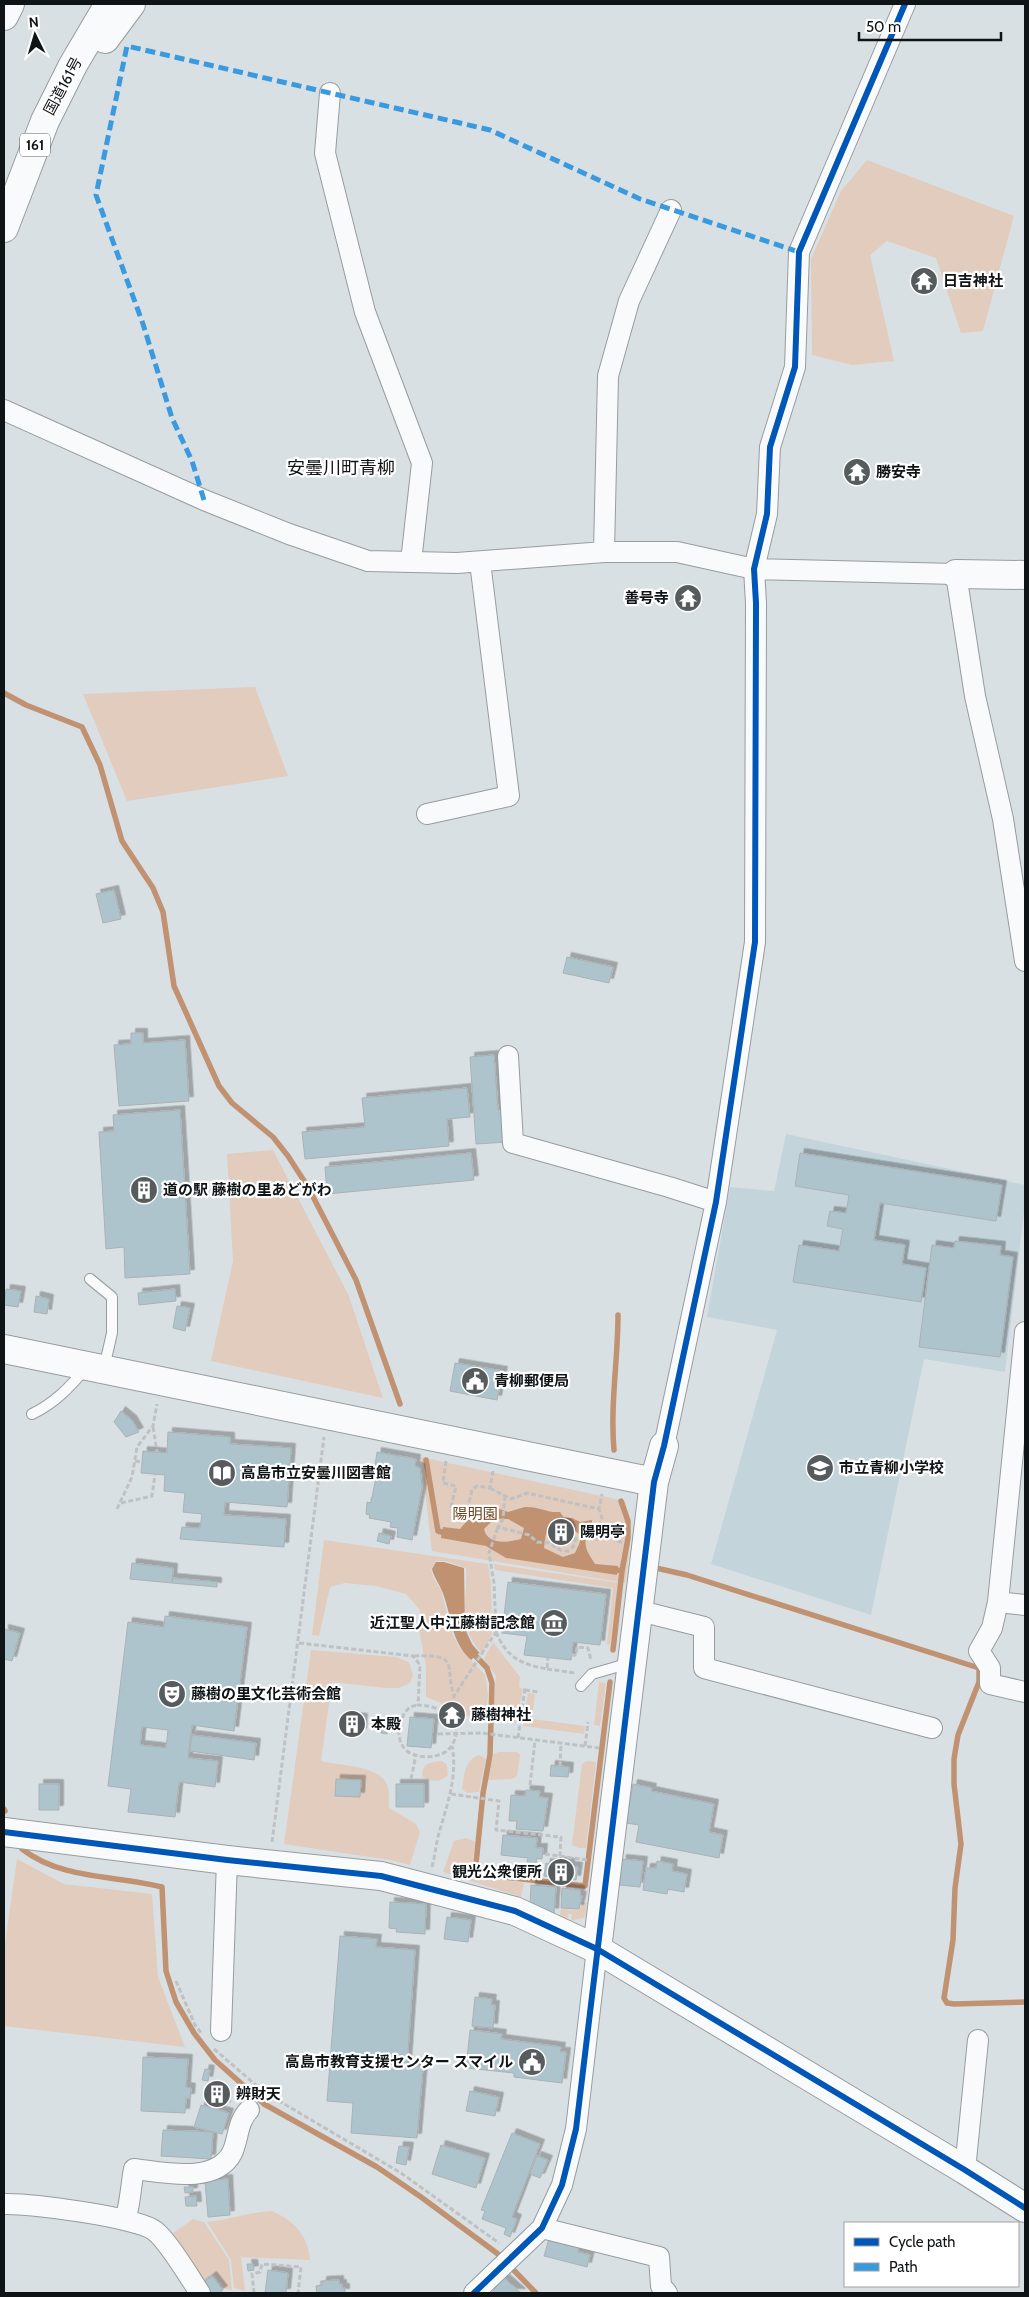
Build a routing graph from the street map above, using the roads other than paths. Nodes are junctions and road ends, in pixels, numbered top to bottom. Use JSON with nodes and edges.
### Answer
{"nodes":[{"id":1,"x":10,"y":4,"type":"edge"},
{"id":2,"x":109,"y":4,"type":"edge"},
{"id":3,"x":131,"y":4,"type":"edge"},
{"id":4,"x":905,"y":4,"type":"edge"},
{"id":5,"x":4,"y":16,"type":"edge"},
{"id":6,"x":73,"y":65,"type":"junction"},
{"id":7,"x":330,"y":93,"type":"dead end"},
{"id":8,"x":671,"y":210,"type":"dead end"},
{"id":9,"x":4,"y":228,"type":"edge"},
{"id":10,"x":4,"y":410,"type":"edge"},
{"id":11,"x":604,"y":552,"type":"junction"},
{"id":12,"x":411,"y":562,"type":"junction"},
{"id":13,"x":480,"y":562,"type":"junction"},
{"id":14,"x":754,"y":569,"type":"junction"},
{"id":15,"x":956,"y":574,"type":"junction"},
{"id":16,"x":1025,"y":575,"type":"edge"},
{"id":17,"x":427,"y":814,"type":"dead end"},
{"id":18,"x":1025,"y":961,"type":"edge"},
{"id":19,"x":508,"y":1056,"type":"dead end"},
{"id":20,"x":716,"y":1202,"type":"junction"},
{"id":21,"x":90,"y":1279,"type":"dead end"},
{"id":22,"x":1025,"y":1332,"type":"edge"},
{"id":23,"x":4,"y":1349,"type":"edge"},
{"id":24,"x":96,"y":1367,"type":"junction"},
{"id":25,"x":1022,"y":1403,"type":"edge"},
{"id":26,"x":32,"y":1414,"type":"dead end"},
{"id":27,"x":664,"y":1446,"type":"joint"},
{"id":28,"x":654,"y":1482,"type":"junction"},
{"id":29,"x":998,"y":1602,"type":"junction"},
{"id":30,"x":1025,"y":1605,"type":"edge"},
{"id":31,"x":640,"y":1611,"type":"junction"},
{"id":32,"x":633,"y":1662,"type":"junction"},
{"id":33,"x":581,"y":1686,"type":"dead end"},
{"id":34,"x":1025,"y":1692,"type":"edge"},
{"id":35,"x":932,"y":1728,"type":"dead end"},
{"id":36,"x":4,"y":1832,"type":"edge"},
{"id":37,"x":227,"y":1860,"type":"junction"},
{"id":38,"x":597,"y":1949,"type":"junction"},
{"id":39,"x":213,"y":2039,"type":"road end"},
{"id":40,"x":978,"y":2040,"type":"dead end"},
{"id":41,"x":249,"y":2110,"type":"dead end"},
{"id":42,"x":965,"y":2170,"type":"junction"},
{"id":43,"x":4,"y":2204,"type":"edge"},
{"id":44,"x":1025,"y":2208,"type":"edge"},
{"id":45,"x":124,"y":2220,"type":"junction"},
{"id":46,"x":542,"y":2228,"type":"junction"},
{"id":47,"x":200,"y":2293,"type":"edge"},
{"id":48,"x":474,"y":2293,"type":"edge"},
{"id":49,"x":667,"y":2293,"type":"edge"}],
"edges":[{"from":1,"to":5,"type":"main road"},
{"from":2,"to":6,"type":"main road","name":"国道161号","number":"161"},
{"from":3,"to":6,"type":"main road"},
{"from":4,"to":14,"type":"street"},
{"from":6,"to":9,"type":"main road","name":"国道161号","number":"161"},
{"from":7,"to":12,"type":"street"},
{"from":8,"to":11,"type":"street"},
{"from":10,"to":12,"type":"street"},
{"from":11,"to":13,"type":"street"},
{"from":11,"to":14,"type":"street"},
{"from":12,"to":13,"type":"street"},
{"from":13,"to":17,"type":"street"},
{"from":14,"to":15,"type":"street"},
{"from":14,"to":20,"type":"street"},
{"from":15,"to":16,"type":"main road"},
{"from":15,"to":18,"type":"street"},
{"from":19,"to":20,"type":"street"},
{"from":20,"to":27,"type":"street"},
{"from":21,"to":24,"type":"lane"},
{"from":22,"to":25,"type":"street"},
{"from":23,"to":24,"type":"main road"},
{"from":24,"to":26,"type":"lane"},
{"from":24,"to":28,"type":"main road"},
{"from":25,"to":29,"type":"street"},
{"from":27,"to":28,"type":"main road"},
{"from":28,"to":31,"type":"main road"},
{"from":29,"to":30,"type":"street"},
{"from":29,"to":34,"type":"street"},
{"from":31,"to":32,"type":"main road"},
{"from":31,"to":35,"type":"street"},
{"from":32,"to":33,"type":"lane"},
{"from":32,"to":38,"type":"main road"},
{"from":36,"to":37,"type":"main road"},
{"from":37,"to":38,"type":"main road"},
{"from":37,"to":39,"type":"street"},
{"from":38,"to":42,"type":"main road"},
{"from":38,"to":46,"type":"street"},
{"from":40,"to":42,"type":"street"},
{"from":41,"to":45,"type":"street"},
{"from":42,"to":44,"type":"main road"},
{"from":43,"to":45,"type":"street"},
{"from":45,"to":47,"type":"street"},
{"from":46,"to":48,"type":"street"},
{"from":46,"to":49,"type":"street"}]}
